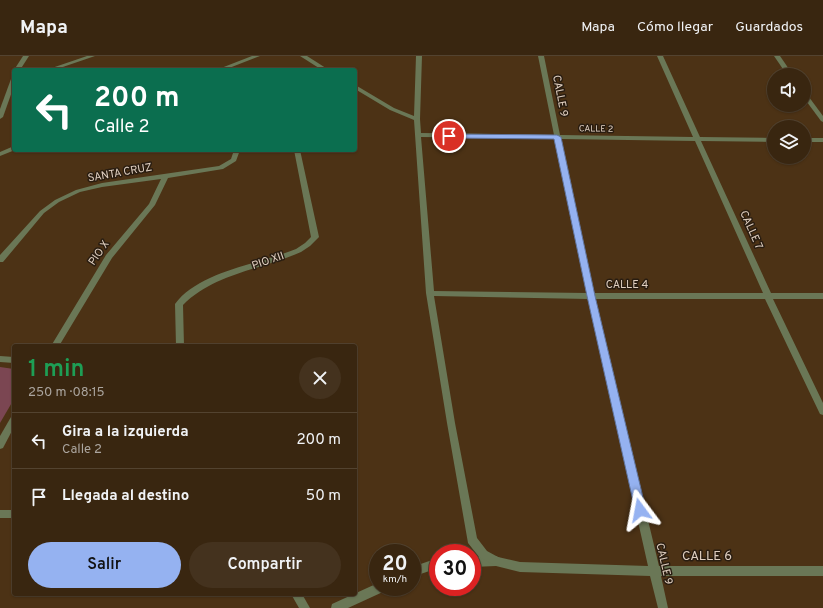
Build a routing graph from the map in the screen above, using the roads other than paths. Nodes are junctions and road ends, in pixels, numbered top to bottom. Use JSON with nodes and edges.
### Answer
{"nodes":[{"id":1,"x":26,"y":56,"type":"edge"},
{"id":2,"x":92,"y":56,"type":"edge"},
{"id":3,"x":257,"y":56,"type":"edge"},
{"id":4,"x":303,"y":56,"type":"edge"},
{"id":5,"x":419,"y":56,"type":"edge"},
{"id":6,"x":541,"y":56,"type":"edge"},
{"id":7,"x":660,"y":56,"type":"edge"},
{"id":8,"x":777,"y":56,"type":"edge"},
{"id":9,"x":18,"y":68,"type":"edge"},
{"id":10,"x":55,"y":68,"type":"edge"},
{"id":11,"x":224,"y":68,"type":"edge"},
{"id":12,"x":323,"y":68,"type":"edge"},
{"id":13,"x":785,"y":68,"type":"edge"},
{"id":14,"x":12,"y":85,"type":"edge"},
{"id":15,"x":357,"y":88,"type":"edge"},
{"id":16,"x":811,"y":104,"type":"edge"},
{"id":17,"x":0,"y":116,"type":"edge"},
{"id":18,"x":417,"y":120,"type":"junction"},
{"id":19,"x":823,"y":120,"type":"edge"},
{"id":20,"x":419,"y":135,"type":"junction"},
{"id":21,"x":557,"y":137,"type":"junction"},
{"id":22,"x":698,"y":139,"type":"junction"},
{"id":23,"x":767,"y":140,"type":"edge"},
{"id":24,"x":811,"y":140,"type":"edge"},
{"id":25,"x":823,"y":140,"type":"edge"},
{"id":26,"x":12,"y":149,"type":"edge"},
{"id":27,"x":236,"y":152,"type":"edge"},
{"id":28,"x":297,"y":152,"type":"edge"},
{"id":29,"x":0,"y":154,"type":"edge"},
{"id":30,"x":165,"y":176,"type":"junction"},
{"id":31,"x":0,"y":260,"type":"edge"},
{"id":32,"x":430,"y":293,"type":"junction"},
{"id":33,"x":591,"y":296,"type":"junction"},
{"id":34,"x":768,"y":296,"type":"junction"},
{"id":35,"x":823,"y":296,"type":"edge"},
{"id":36,"x":56,"y":344,"type":"edge"},
{"id":37,"x":180,"y":344,"type":"edge"},
{"id":38,"x":0,"y":359,"type":"edge"},
{"id":39,"x":12,"y":360,"type":"edge"},
{"id":40,"x":823,"y":412,"type":"edge"},
{"id":41,"x":12,"y":423,"type":"edge"},
{"id":42,"x":0,"y":445,"type":"edge"},
{"id":43,"x":0,"y":514,"type":"edge"},
{"id":44,"x":12,"y":514,"type":"edge"},
{"id":45,"x":496,"y":561,"type":"junction"},
{"id":46,"x":481,"y":562,"type":"edge"},
{"id":47,"x":654,"y":571,"type":"junction"},
{"id":48,"x":823,"y":571,"type":"edge"},
{"id":49,"x":369,"y":593,"type":"edge"},
{"id":50,"x":297,"y":596,"type":"edge"},
{"id":51,"x":305,"y":608,"type":"edge"},
{"id":52,"x":336,"y":608,"type":"edge"},
{"id":53,"x":663,"y":608,"type":"edge"}],
"edges":[{"from":1,"to":9,"type":"street"},
{"from":2,"to":10,"type":"street"},
{"from":3,"to":11,"type":"street"},
{"from":4,"to":12,"type":"street"},
{"from":5,"to":18,"type":"street"},
{"from":6,"to":21,"type":"street","name":"CALLE 9"},
{"from":7,"to":22,"type":"street","name":"CALLE 7"},
{"from":8,"to":13,"type":"street"},
{"from":14,"to":17,"type":"street"},
{"from":15,"to":18,"type":"street"},
{"from":16,"to":19,"type":"street"},
{"from":18,"to":20,"type":"street"},
{"from":20,"to":21,"type":"street","name":"CALLE 2"},
{"from":20,"to":32,"type":"street"},
{"from":21,"to":22,"type":"street","name":"CALLE 2"},
{"from":21,"to":33,"type":"street","name":"CALLE 9"},
{"from":22,"to":23,"type":"street","name":"CALLE 2"},
{"from":22,"to":34,"type":"street","name":"CALLE 7"},
{"from":24,"to":25,"type":"street"},
{"from":26,"to":29,"type":"street"},
{"from":27,"to":30,"type":"street","name":"SANTA CRUZ"},
{"from":28,"to":37,"type":"street","name":"PIO XII"},
{"from":30,"to":31,"type":"street","name":"SANTA CRUZ"},
{"from":30,"to":36,"type":"street","name":"PIO X"},
{"from":32,"to":33,"type":"street","name":"CALLE 4"},
{"from":32,"to":45,"type":"street"},
{"from":33,"to":34,"type":"street","name":"CALLE 4"},
{"from":33,"to":47,"type":"street","name":"CALLE 9"},
{"from":34,"to":35,"type":"street","name":"CALLE 4"},
{"from":34,"to":40,"type":"street","name":"CALLE 7"},
{"from":38,"to":39,"type":"street"},
{"from":41,"to":42,"type":"street"},
{"from":43,"to":44,"type":"street"},
{"from":45,"to":46,"type":"street"},
{"from":45,"to":47,"type":"street","name":"CALLE 6"},
{"from":47,"to":48,"type":"street","name":"CALLE 6"},
{"from":47,"to":53,"type":"street","name":"CALLE 9"},
{"from":49,"to":52,"type":"street"},
{"from":50,"to":51,"type":"street"}]}
